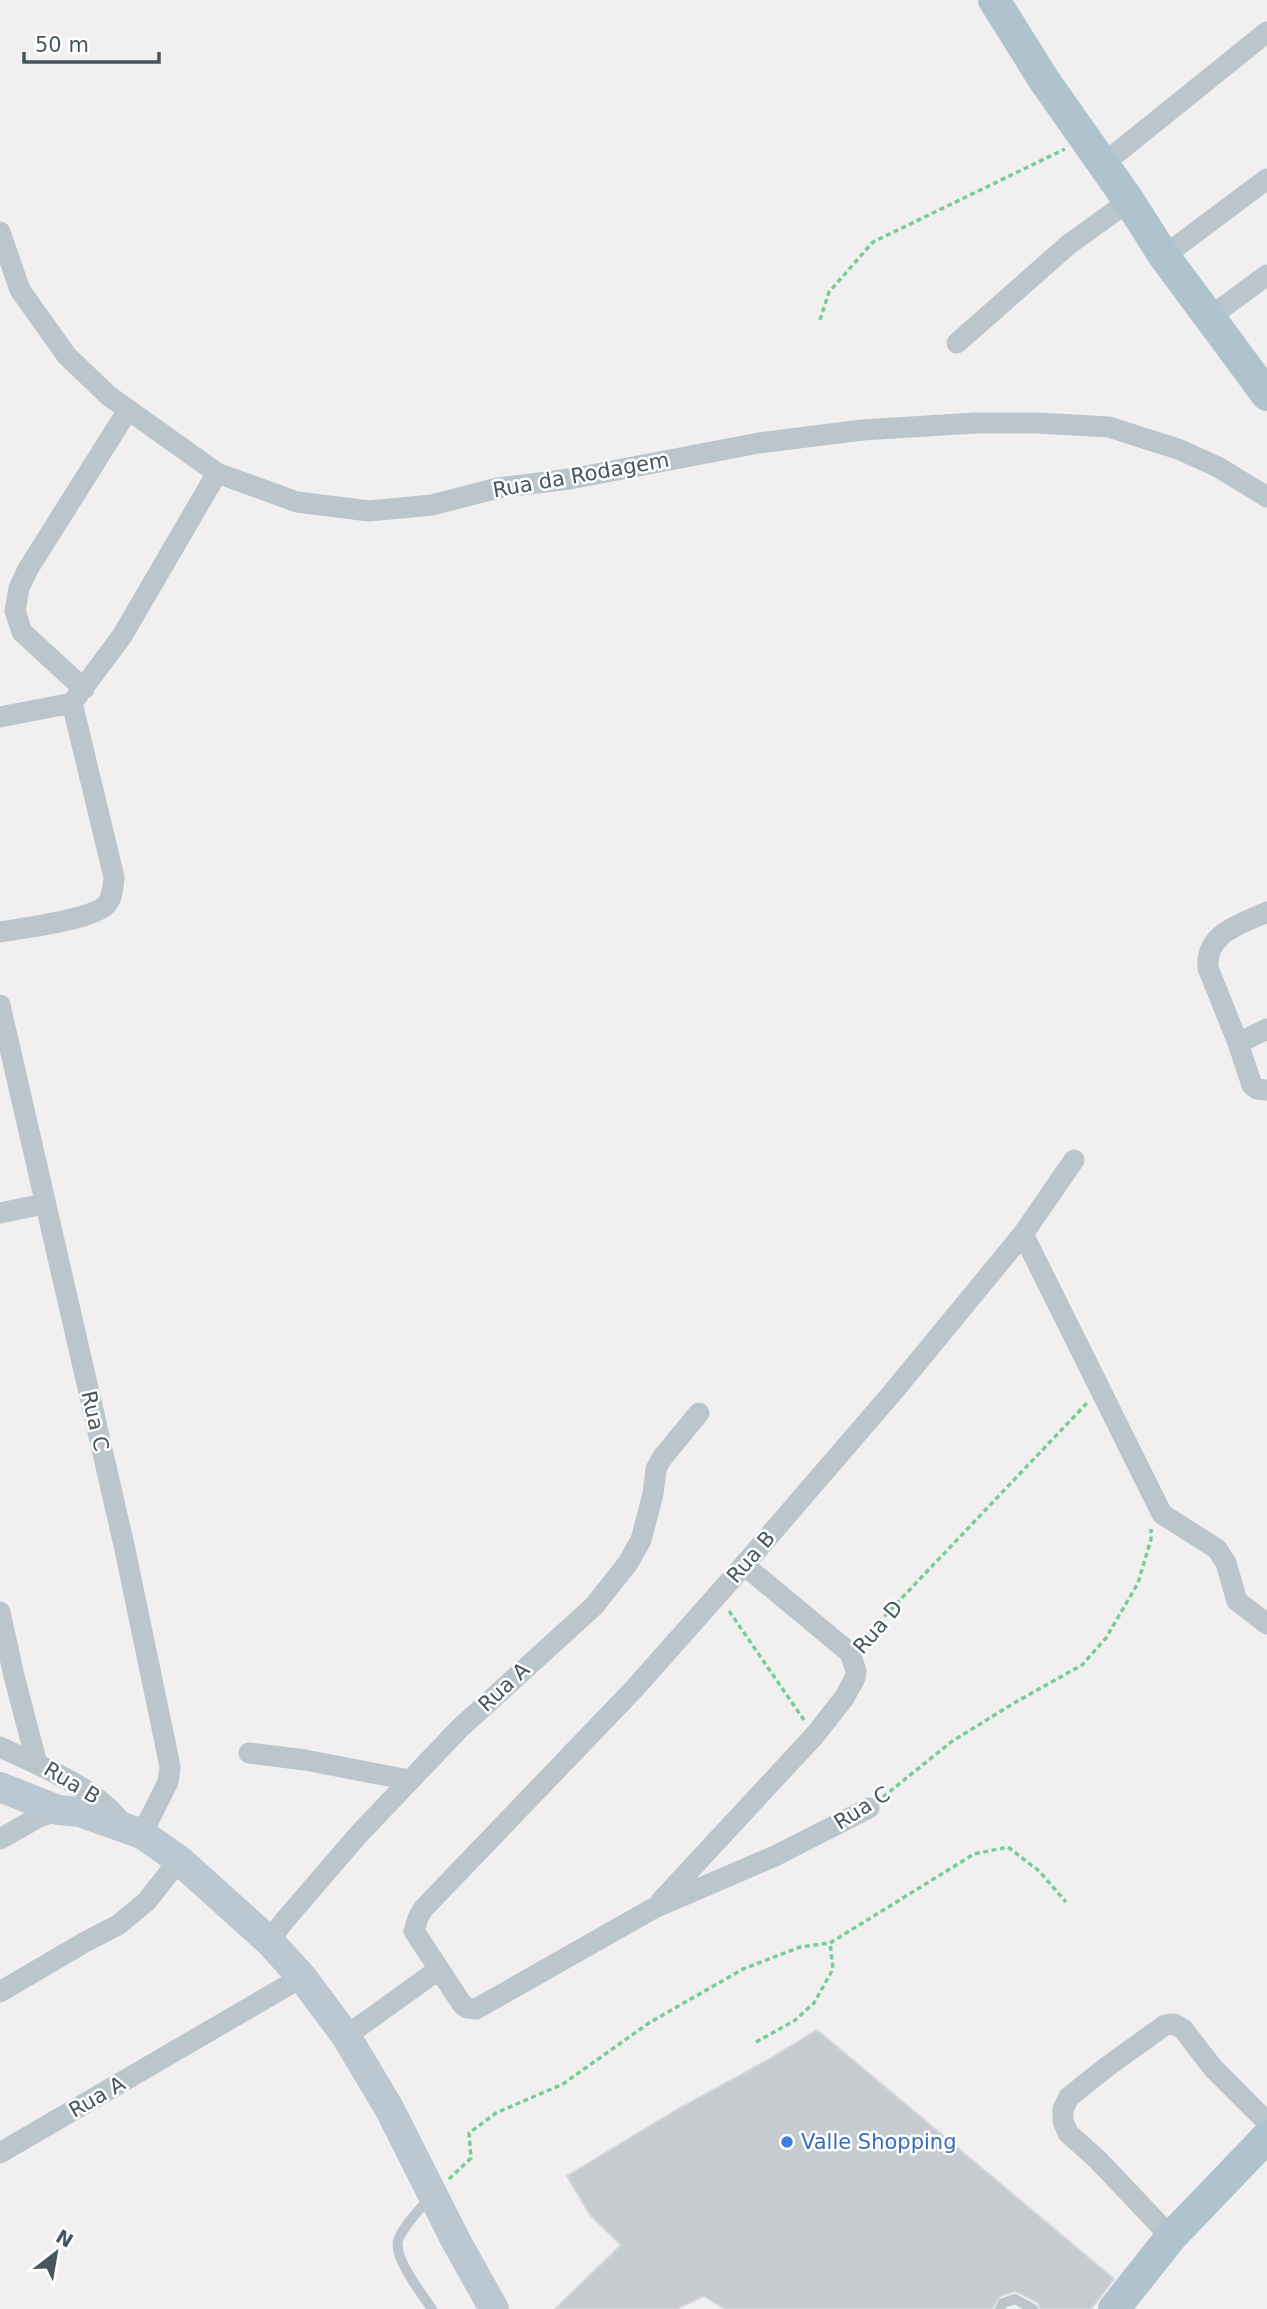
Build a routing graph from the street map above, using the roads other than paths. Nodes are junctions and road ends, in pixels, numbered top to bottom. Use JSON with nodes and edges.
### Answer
{"nodes":[{"id":1,"x":994,"y":0,"type":"edge"},
{"id":2,"x":1267,"y":32,"type":"edge"},
{"id":3,"x":1094,"y":152,"type":"junction"},
{"id":4,"x":1267,"y":179,"type":"edge"},
{"id":5,"x":1129,"y":201,"type":"junction"},
{"id":6,"x":0,"y":232,"type":"edge"},
{"id":7,"x":1164,"y":256,"type":"junction"},
{"id":8,"x":1267,"y":275,"type":"edge"},
{"id":9,"x":10,"y":293,"type":"edge"},
{"id":10,"x":1210,"y":317,"type":"junction"},
{"id":11,"x":957,"y":343,"type":"dead end"},
{"id":12,"x":1267,"y":395,"type":"edge"},
{"id":13,"x":128,"y":410,"type":"junction"},
{"id":14,"x":217,"y":473,"type":"junction"},
{"id":15,"x":1267,"y":497,"type":"edge"},
{"id":16,"x":78,"y":696,"type":"junction"},
{"id":17,"x":0,"y":718,"type":"edge"},
{"id":18,"x":1267,"y":912,"type":"edge"},
{"id":19,"x":0,"y":932,"type":"edge"},
{"id":20,"x":0,"y":1005,"type":"edge"},
{"id":21,"x":1267,"y":1029,"type":"edge"},
{"id":22,"x":1238,"y":1042,"type":"junction"},
{"id":23,"x":1267,"y":1090,"type":"edge"},
{"id":24,"x":1074,"y":1160,"type":"dead end"},
{"id":25,"x":44,"y":1204,"type":"junction"},
{"id":26,"x":0,"y":1213,"type":"edge"},
{"id":27,"x":1023,"y":1234,"type":"junction"},
{"id":28,"x":699,"y":1413,"type":"dead end"},
{"id":29,"x":744,"y":1565,"type":"junction"},
{"id":30,"x":0,"y":1612,"type":"edge"},
{"id":31,"x":1267,"y":1624,"type":"edge"},
{"id":32,"x":0,"y":1747,"type":"edge"},
{"id":33,"x":249,"y":1753,"type":"dead end"},
{"id":34,"x":37,"y":1763,"type":"junction"},
{"id":35,"x":409,"y":1780,"type":"junction"},
{"id":36,"x":0,"y":1787,"type":"edge"},
{"id":37,"x":869,"y":1808,"type":"road end"},
{"id":38,"x":58,"y":1810,"type":"junction"},
{"id":39,"x":134,"y":1830,"type":"junction"},
{"id":40,"x":5,"y":1831,"type":"edge"},
{"id":41,"x":180,"y":1860,"type":"junction"},
{"id":42,"x":654,"y":1908,"type":"junction"},
{"id":43,"x":269,"y":1941,"type":"junction"},
{"id":44,"x":438,"y":1970,"type":"junction"},
{"id":45,"x":302,"y":1977,"type":"junction"},
{"id":46,"x":0,"y":1992,"type":"edge"},
{"id":47,"x":346,"y":2036,"type":"junction"},
{"id":48,"x":1267,"y":2123,"type":"edge"},
{"id":49,"x":1267,"y":2137,"type":"edge"},
{"id":50,"x":0,"y":2153,"type":"edge"},
{"id":51,"x":432,"y":2195,"type":"junction"},
{"id":52,"x":1171,"y":2237,"type":"junction"},
{"id":53,"x":432,"y":2309,"type":"edge"},
{"id":54,"x":494,"y":2309,"type":"edge"},
{"id":55,"x":1000,"y":2309,"type":"edge"},
{"id":56,"x":1032,"y":2309,"type":"edge"},
{"id":57,"x":1114,"y":2309,"type":"edge"}],
"edges":[{"from":1,"to":3,"type":"main road"},
{"from":2,"to":3,"type":"street"},
{"from":3,"to":5,"type":"main road"},
{"from":4,"to":7,"type":"street"},
{"from":5,"to":7,"type":"main road"},
{"from":5,"to":11,"type":"street"},
{"from":6,"to":9,"type":"street","name":"Rua da Rodagem"},
{"from":7,"to":10,"type":"main road"},
{"from":8,"to":10,"type":"street"},
{"from":9,"to":13,"type":"street","name":"Rua da Rodagem"},
{"from":10,"to":12,"type":"main road"},
{"from":13,"to":14,"type":"street","name":"Rua da Rodagem"},
{"from":13,"to":16,"type":"street"},
{"from":14,"to":15,"type":"street","name":"Rua da Rodagem"},
{"from":14,"to":16,"type":"street"},
{"from":16,"to":17,"type":"street"},
{"from":16,"to":19,"type":"street"},
{"from":18,"to":22,"type":"street"},
{"from":20,"to":25,"type":"street","name":"Rua C"},
{"from":21,"to":22,"type":"street"},
{"from":22,"to":23,"type":"street"},
{"from":24,"to":27,"type":"street","name":"Rua B"},
{"from":25,"to":26,"type":"street"},
{"from":25,"to":39,"type":"street","name":"Rua C"},
{"from":27,"to":29,"type":"street","name":"Rua B"},
{"from":27,"to":31,"type":"street"},
{"from":28,"to":35,"type":"street","name":"Rua A"},
{"from":29,"to":42,"type":"street","name":"Rua D"},
{"from":29,"to":44,"type":"street","name":"Rua B"},
{"from":30,"to":34,"type":"street","name":"Rua B"},
{"from":32,"to":34,"type":"street"},
{"from":33,"to":35,"type":"street"},
{"from":34,"to":39,"type":"street","name":"Rua B"},
{"from":35,"to":43,"type":"street","name":"Rua A"},
{"from":36,"to":38,"type":"main road"},
{"from":37,"to":42,"type":"street","name":"Rua C"},
{"from":38,"to":39,"type":"main road"},
{"from":38,"to":40,"type":"street"},
{"from":39,"to":41,"type":"main road"},
{"from":41,"to":43,"type":"main road"},
{"from":41,"to":46,"type":"street"},
{"from":42,"to":44,"type":"street","name":"Rua C"},
{"from":43,"to":45,"type":"main road"},
{"from":44,"to":47,"type":"street"},
{"from":45,"to":47,"type":"main road"},
{"from":45,"to":50,"type":"street","name":"Rua A"},
{"from":47,"to":51,"type":"main road"},
{"from":48,"to":52,"type":"street"},
{"from":49,"to":52,"type":"main road"},
{"from":51,"to":53,"type":"lane"},
{"from":51,"to":54,"type":"main road"},
{"from":52,"to":57,"type":"main road"},
{"from":55,"to":56,"type":"lane"}]}
